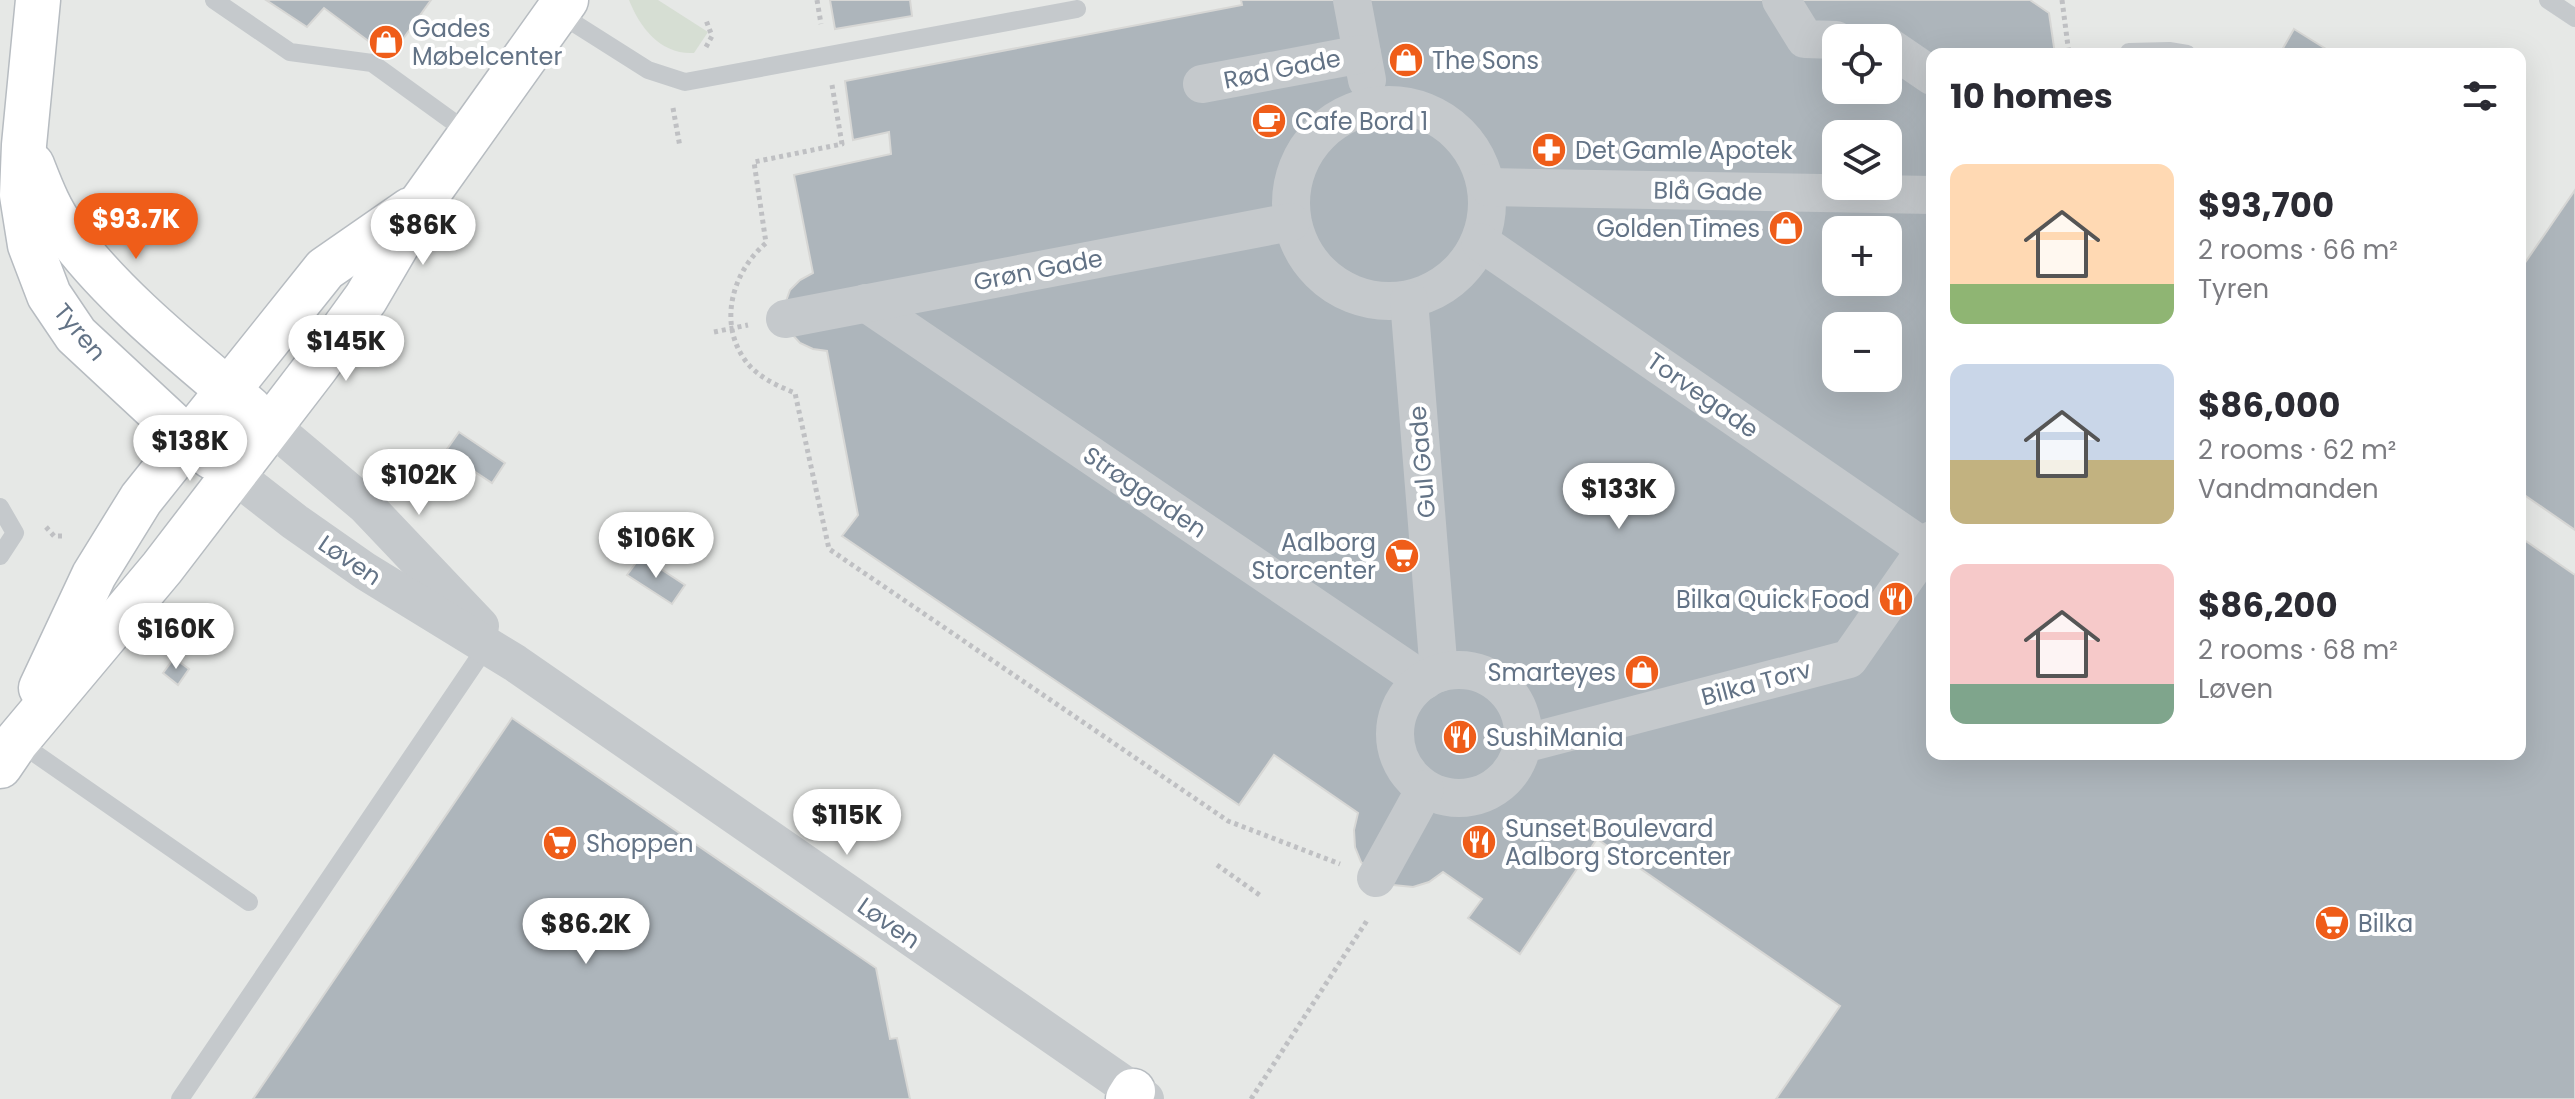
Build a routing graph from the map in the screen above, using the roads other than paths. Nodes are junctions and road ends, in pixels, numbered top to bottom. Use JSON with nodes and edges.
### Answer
{"nodes":[{"id":1,"x":38,"y":0,"type":"edge"},
{"id":2,"x":214,"y":0,"type":"edge"},
{"id":3,"x":1352,"y":0,"type":"edge"},
{"id":4,"x":1781,"y":0,"type":"edge"},
{"id":5,"x":2548,"y":0,"type":"edge"},
{"id":6,"x":562,"y":6,"type":"edge"},
{"id":7,"x":1077,"y":9,"type":"dead end"},
{"id":8,"x":2575,"y":18,"type":"edge"},
{"id":9,"x":1822,"y":40,"type":"edge"},
{"id":10,"x":1362,"y":54,"type":"junction"},
{"id":11,"x":1902,"y":56,"type":"edge"},
{"id":12,"x":1926,"y":72,"type":"edge"},
{"id":13,"x":1202,"y":84,"type":"dead end"},
{"id":14,"x":1372,"y":105,"type":"junction"},
{"id":15,"x":470,"y":134,"type":"junction"},
{"id":16,"x":24,"y":145,"type":"junction"},
{"id":17,"x":1486,"y":183,"type":"junction"},
{"id":18,"x":1926,"y":195,"type":"edge"},
{"id":19,"x":422,"y":202,"type":"junction"},
{"id":20,"x":1291,"y":222,"type":"junction"},
{"id":21,"x":1480,"y":242,"type":"junction"},
{"id":22,"x":1409,"y":300,"type":"junction"},
{"id":23,"x":866,"y":303,"type":"junction"},
{"id":24,"x":785,"y":319,"type":"dead end"},
{"id":25,"x":228,"y":390,"type":"junction"},
{"id":26,"x":270,"y":425,"type":"junction"},
{"id":27,"x":189,"y":440,"type":"junction"},
{"id":28,"x":232,"y":473,"type":"junction"},
{"id":29,"x":0,"y":507,"type":"edge"},
{"id":30,"x":1926,"y":542,"type":"edge"},
{"id":31,"x":1926,"y":548,"type":"edge"},
{"id":32,"x":0,"y":556,"type":"edge"},
{"id":33,"x":498,"y":649,"type":"junction"},
{"id":34,"x":1432,"y":677,"type":"junction"},
{"id":35,"x":1523,"y":744,"type":"junction"},
{"id":36,"x":8,"y":753,"type":"edge"},
{"id":37,"x":1425,"y":789,"type":"junction"},
{"id":38,"x":1376,"y":878,"type":"road end"},
{"id":39,"x":249,"y":902,"type":"dead end"},
{"id":40,"x":1135,"y":1096,"type":"edge"},
{"id":41,"x":180,"y":1099,"type":"edge"}],
"edges":[{"from":1,"to":16,"type":"street","name":"Tyren"},
{"from":2,"to":15,"type":"lane"},
{"from":3,"to":10,"type":"street","name":"Rød Gade"},
{"from":4,"to":9,"type":"street"},
{"from":5,"to":8,"type":"lane"},
{"from":6,"to":7,"type":"lane"},
{"from":6,"to":15,"type":"street"},
{"from":10,"to":13,"type":"street","name":"Rød Gade"},
{"from":10,"to":14,"type":"street","name":"Rød Gade"},
{"from":11,"to":12,"type":"street"},
{"from":14,"to":17,"type":"street"},
{"from":14,"to":20,"type":"street"},
{"from":15,"to":19,"type":"street"},
{"from":16,"to":25,"type":"street","name":"Tyren"},
{"from":16,"to":27,"type":"street","name":"Tyren"},
{"from":17,"to":18,"type":"street","name":"Blå Gade"},
{"from":17,"to":21,"type":"street"},
{"from":19,"to":25,"type":"street"},
{"from":19,"to":26,"type":"street"},
{"from":20,"to":22,"type":"street"},
{"from":20,"to":23,"type":"street","name":"Grøn Gade"},
{"from":21,"to":22,"type":"street"},
{"from":21,"to":30,"type":"street","name":"Torvegade"},
{"from":22,"to":34,"type":"street","name":"Gul Gade"},
{"from":23,"to":24,"type":"street","name":"Grøn Gade"},
{"from":23,"to":34,"type":"street","name":"Strøggaden"},
{"from":25,"to":26,"type":"street","name":"Tyren"},
{"from":25,"to":27,"type":"street"},
{"from":26,"to":28,"type":"street"},
{"from":26,"to":33,"type":"street","name":"Løven"},
{"from":27,"to":28,"type":"street","name":"Tyren"},
{"from":27,"to":36,"type":"street"},
{"from":28,"to":33,"type":"street","name":"Løven"},
{"from":28,"to":36,"type":"street"},
{"from":29,"to":32,"type":"lane"},
{"from":31,"to":35,"type":"street","name":"Bilka Torv"},
{"from":33,"to":40,"type":"street","name":"Løven"},
{"from":33,"to":41,"type":"lane"},
{"from":34,"to":35,"type":"street"},
{"from":34,"to":37,"type":"street"},
{"from":35,"to":37,"type":"street"},
{"from":36,"to":39,"type":"lane"},
{"from":37,"to":38,"type":"street"}]}
